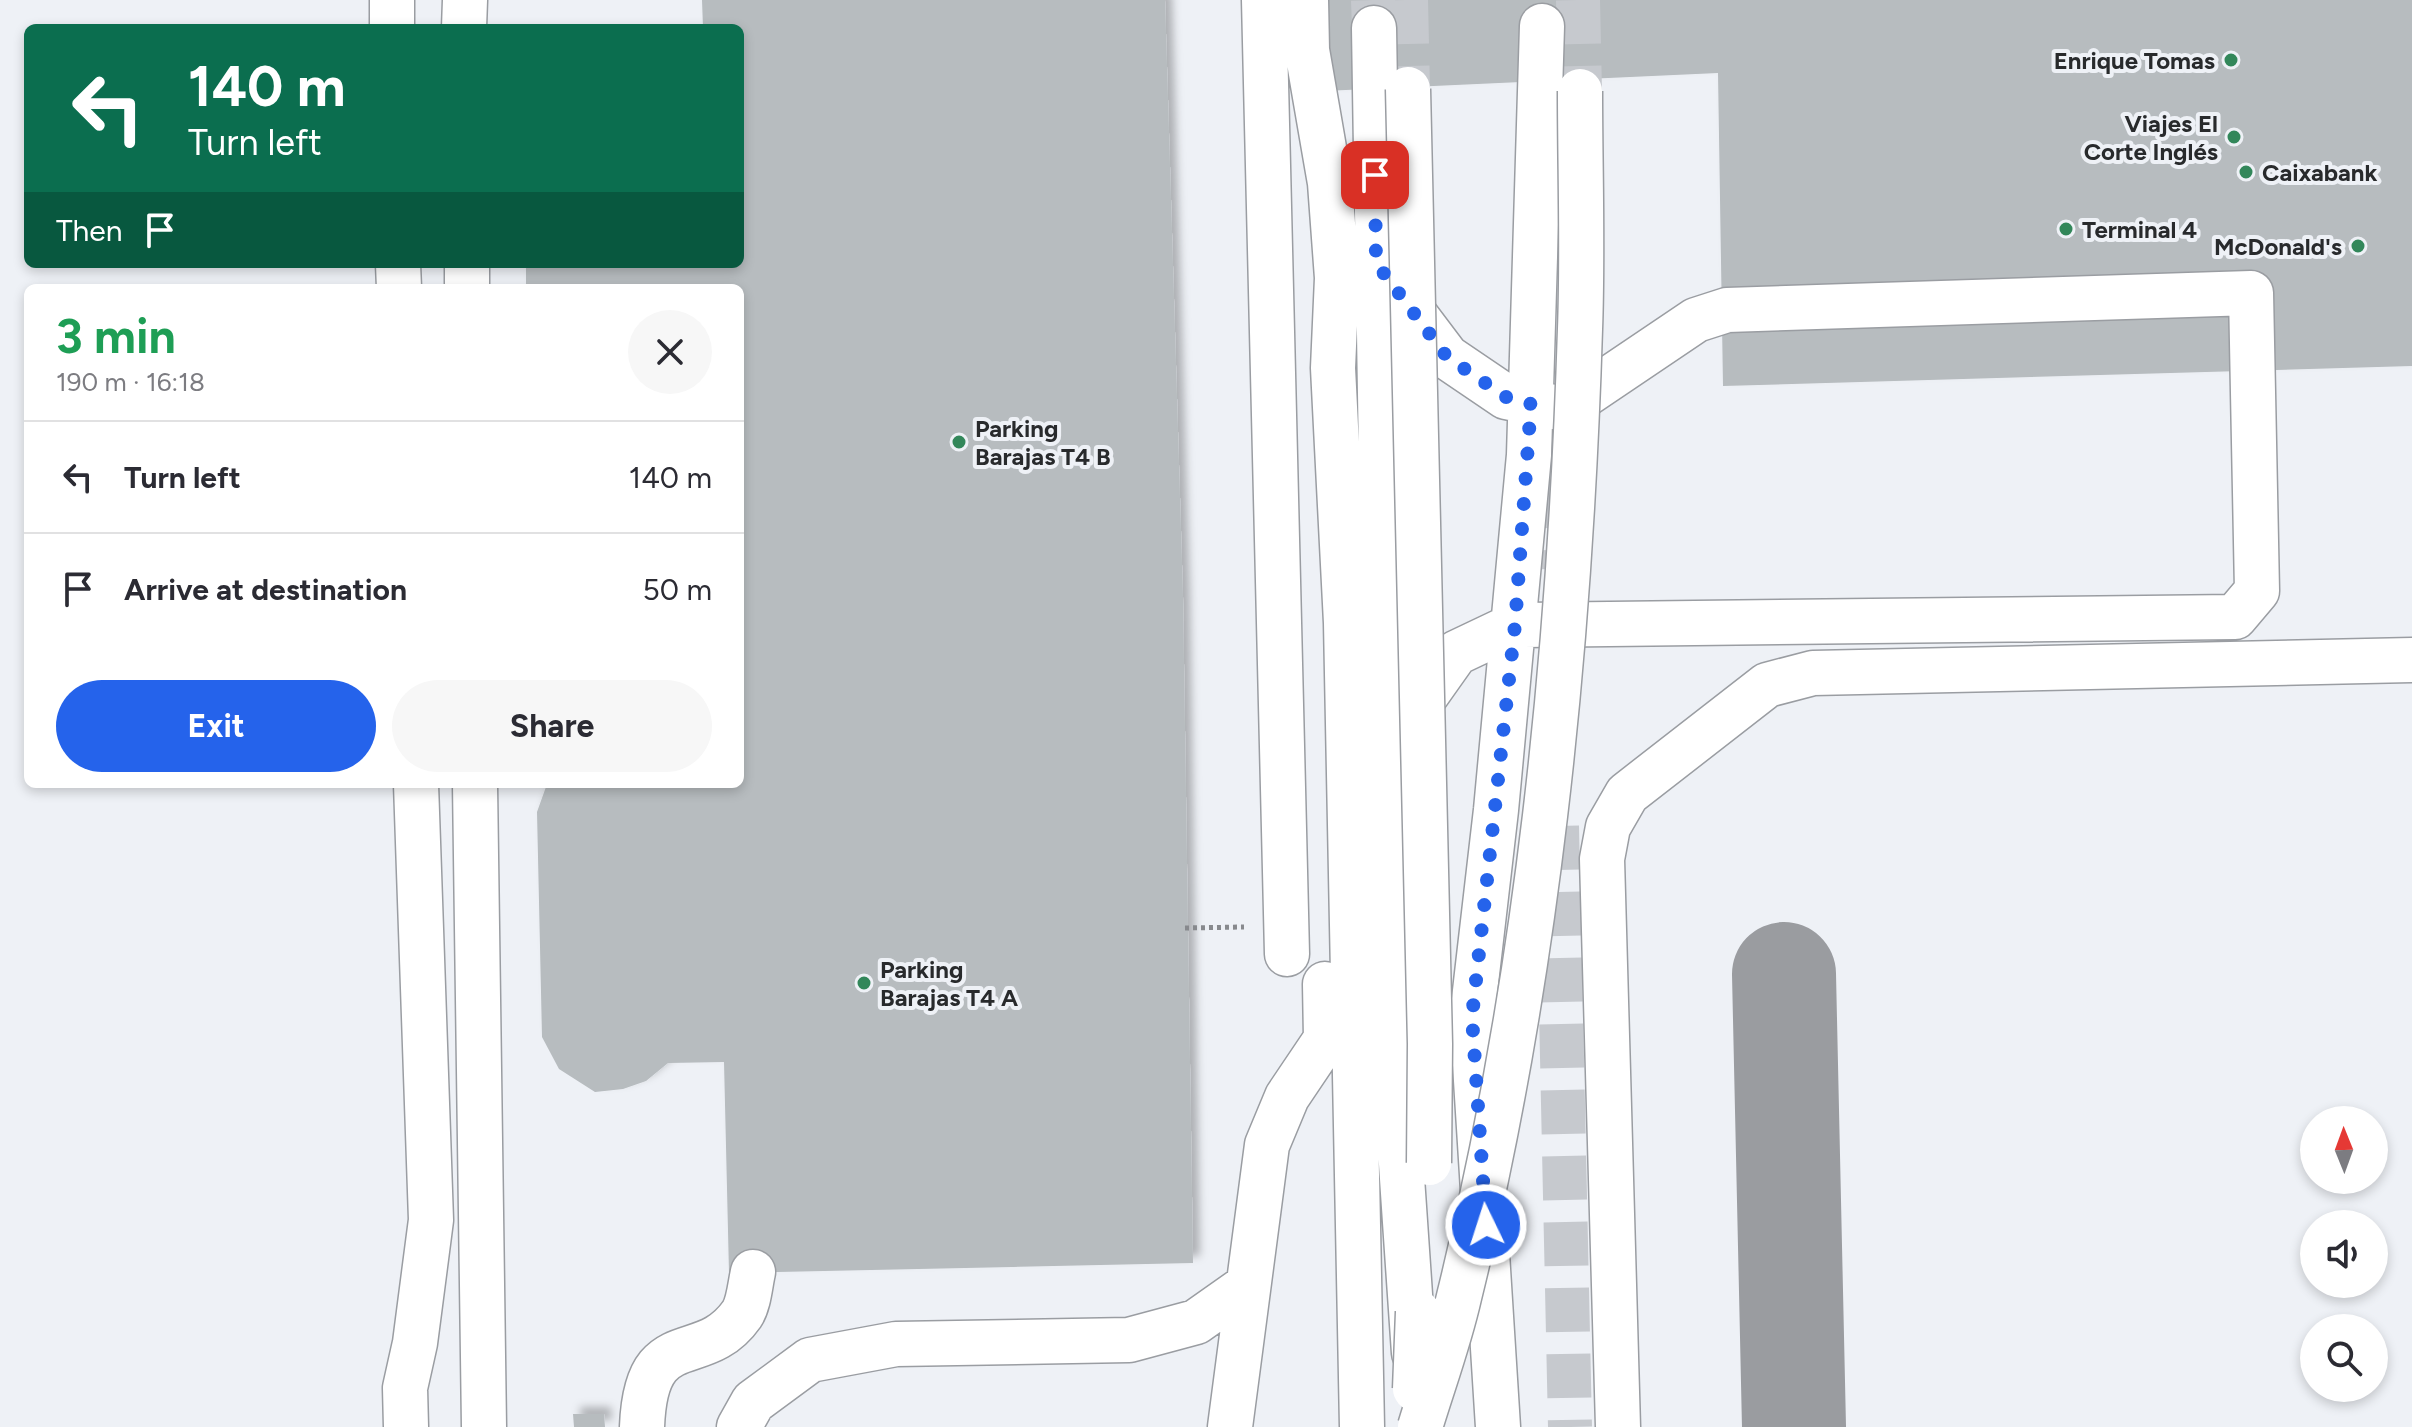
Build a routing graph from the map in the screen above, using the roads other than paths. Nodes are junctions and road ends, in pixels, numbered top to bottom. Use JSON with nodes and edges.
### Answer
{"nodes":[{"id":1,"x":392,"y":0,"type":"edge"},
{"id":2,"x":465,"y":0,"type":"edge"},
{"id":3,"x":1264,"y":0,"type":"edge"},
{"id":4,"x":1306,"y":0,"type":"edge"},
{"id":5,"x":392,"y":24,"type":"edge"},
{"id":6,"x":464,"y":24,"type":"edge"},
{"id":7,"x":1542,"y":26,"type":"dead end"},
{"id":8,"x":1374,"y":28,"type":"tunnel mouth"},
{"id":9,"x":1408,"y":89,"type":"tunnel mouth"},
{"id":10,"x":1580,"y":91,"type":"tunnel mouth"},
{"id":11,"x":1341,"y":274,"type":"junction"},
{"id":12,"x":1531,"y":404,"type":"junction"},
{"id":13,"x":1515,"y":625,"type":"junction"},
{"id":14,"x":2412,"y":660,"type":"edge"},
{"id":15,"x":1385,"y":778,"type":"junction"},
{"id":16,"x":416,"y":788,"type":"edge"},
{"id":17,"x":475,"y":788,"type":"edge"},
{"id":18,"x":1287,"y":954,"type":"dead end"},
{"id":19,"x":753,"y":1272,"type":"dead end"},
{"id":20,"x":1247,"y":1286,"type":"junction"},
{"id":21,"x":406,"y":1427,"type":"edge"},
{"id":22,"x":484,"y":1427,"type":"edge"},
{"id":23,"x":642,"y":1427,"type":"edge"},
{"id":24,"x":739,"y":1427,"type":"edge"},
{"id":25,"x":1230,"y":1427,"type":"edge"},
{"id":26,"x":1362,"y":1427,"type":"edge"},
{"id":27,"x":1417,"y":1427,"type":"edge"},
{"id":28,"x":1498,"y":1427,"type":"edge"},
{"id":29,"x":1618,"y":1427,"type":"edge"}],
"edges":[{"from":1,"to":5,"type":"street"},
{"from":2,"to":6,"type":"street"},
{"from":3,"to":18,"type":"street"},
{"from":4,"to":11,"type":"street"},
{"from":7,"to":12,"type":"street"},
{"from":8,"to":11,"type":"street"},
{"from":9,"to":27,"type":"street","bridge":true},
{"from":10,"to":27,"type":"street","bridge":true},
{"from":11,"to":12,"type":"street"},
{"from":11,"to":15,"type":"street"},
{"from":11,"to":20,"type":"street"},
{"from":11,"to":26,"type":"street"},
{"from":12,"to":13,"type":"street"},
{"from":12,"to":13,"type":"street"},
{"from":13,"to":15,"type":"street"},
{"from":13,"to":28,"type":"street"},
{"from":14,"to":29,"type":"street"},
{"from":15,"to":27,"type":"street"},
{"from":16,"to":21,"type":"street"},
{"from":17,"to":22,"type":"street"},
{"from":19,"to":23,"type":"street"},
{"from":20,"to":24,"type":"street"},
{"from":20,"to":25,"type":"street"}]}
